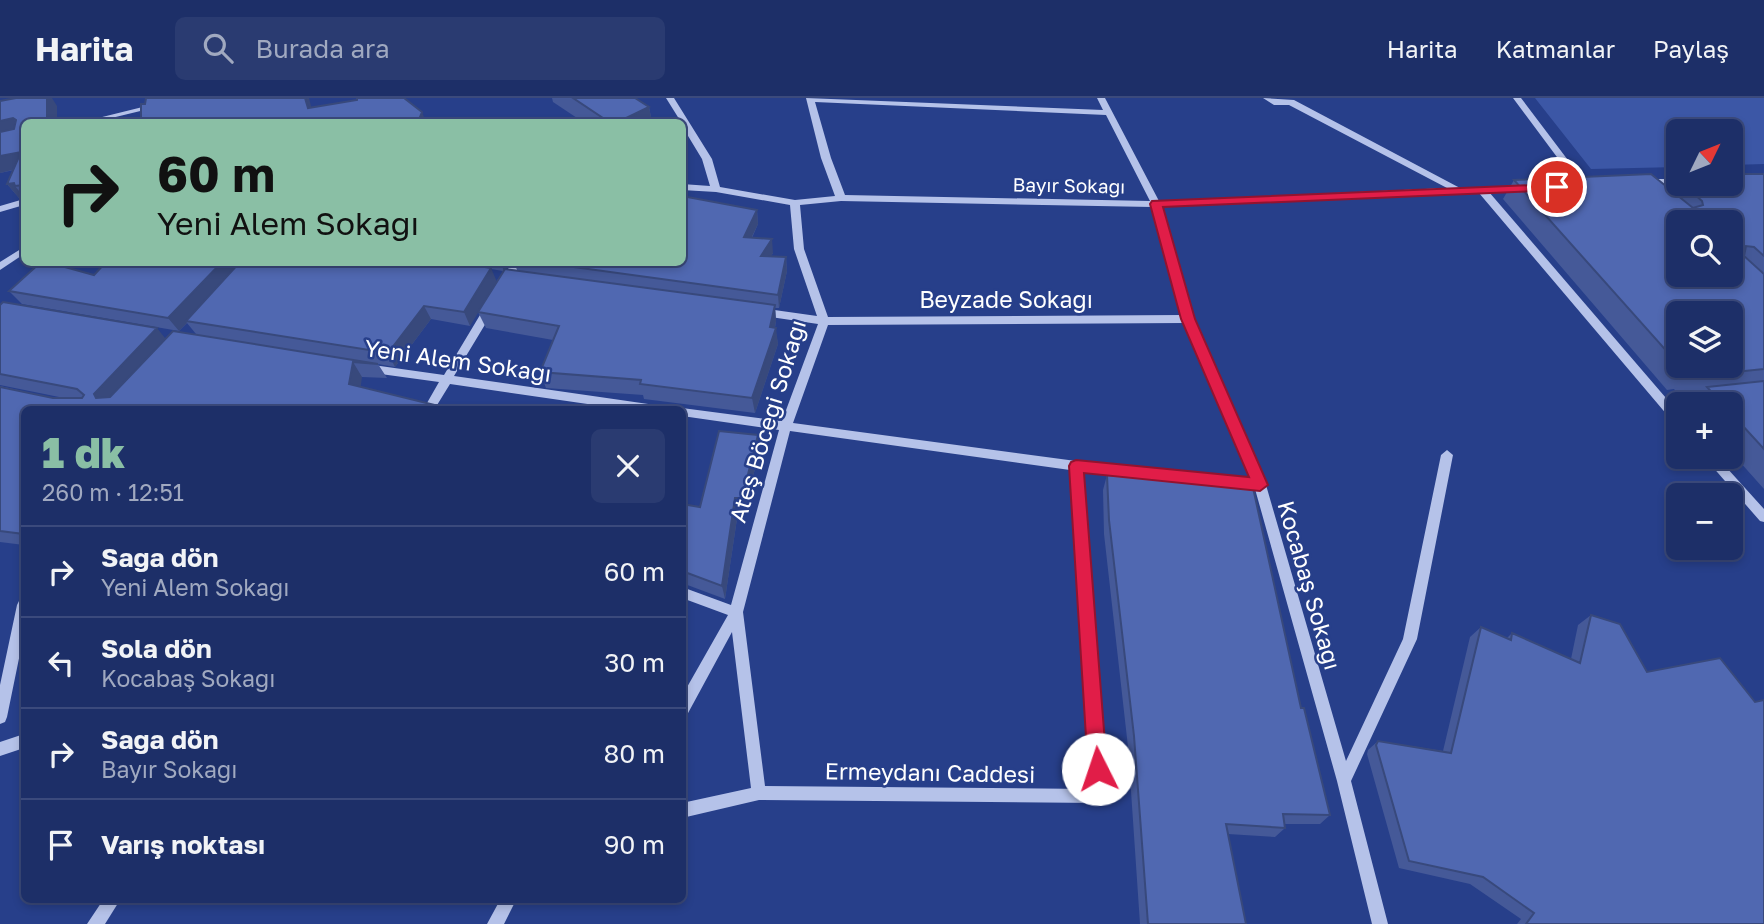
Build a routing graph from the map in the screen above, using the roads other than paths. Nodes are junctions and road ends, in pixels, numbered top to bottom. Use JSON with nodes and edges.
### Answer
{"nodes":[{"id":1,"x":190,"y":98,"type":"edge"},
{"id":2,"x":670,"y":98,"type":"edge"},
{"id":3,"x":810,"y":98,"type":"edge"},
{"id":4,"x":1101,"y":98,"type":"edge"},
{"id":5,"x":1266,"y":98,"type":"edge"},
{"id":6,"x":1517,"y":98,"type":"edge"},
{"id":7,"x":1295,"y":100,"type":"edge"},
{"id":8,"x":1109,"y":113,"type":"junction"},
{"id":9,"x":111,"y":119,"type":"edge"},
{"id":10,"x":683,"y":119,"type":"edge"},
{"id":11,"x":686,"y":124,"type":"edge"},
{"id":12,"x":1637,"y":182,"type":"joint"},
{"id":13,"x":1666,"y":182,"type":"edge"},
{"id":14,"x":1596,"y":185,"type":"edge"},
{"id":15,"x":1583,"y":186,"type":"junction"},
{"id":16,"x":686,"y":187,"type":"edge"},
{"id":17,"x":1570,"y":187,"type":"edge"},
{"id":18,"x":1532,"y":188,"type":"edge"},
{"id":19,"x":716,"y":190,"type":"junction"},
{"id":20,"x":1482,"y":190,"type":"junction"},
{"id":21,"x":1646,"y":190,"type":"edge"},
{"id":22,"x":1459,"y":191,"type":"junction"},
{"id":23,"x":841,"y":198,"type":"junction"},
{"id":24,"x":21,"y":203,"type":"edge"},
{"id":25,"x":795,"y":203,"type":"junction"},
{"id":26,"x":1156,"y":204,"type":"junction"},
{"id":27,"x":0,"y":209,"type":"edge"},
{"id":28,"x":21,"y":252,"type":"edge"},
{"id":29,"x":515,"y":266,"type":"edge"},
{"id":30,"x":0,"y":267,"type":"edge"},
{"id":31,"x":495,"y":276,"type":"dead end"},
{"id":32,"x":508,"y":278,"type":"junction"},
{"id":33,"x":521,"y":280,"type":"edge"},
{"id":34,"x":501,"y":290,"type":"edge"},
{"id":35,"x":494,"y":301,"type":"edge"},
{"id":36,"x":755,"y":311,"type":"edge"},
{"id":37,"x":1188,"y":319,"type":"junction"},
{"id":38,"x":824,"y":321,"type":"junction"},
{"id":39,"x":353,"y":366,"type":"edge"},
{"id":40,"x":446,"y":381,"type":"junction"},
{"id":41,"x":1663,"y":403,"type":"junction"},
{"id":42,"x":1666,"y":403,"type":"edge"},
{"id":43,"x":430,"y":406,"type":"edge"},
{"id":44,"x":632,"y":406,"type":"edge"},
{"id":45,"x":1666,"y":406,"type":"edge"},
{"id":46,"x":686,"y":413,"type":"edge"},
{"id":47,"x":786,"y":426,"type":"junction"},
{"id":48,"x":1447,"y":455,"type":"dead end"},
{"id":49,"x":1076,"y":466,"type":"junction"},
{"id":50,"x":1721,"y":469,"type":"edge"},
{"id":51,"x":1260,"y":485,"type":"junction"},
{"id":52,"x":1764,"y":517,"type":"edge"},
{"id":53,"x":686,"y":594,"type":"edge"},
{"id":54,"x":736,"y":612,"type":"junction"},
{"id":55,"x":21,"y":619,"type":"edge"},
{"id":56,"x":686,"y":703,"type":"edge"},
{"id":57,"x":0,"y":717,"type":"edge"},
{"id":58,"x":21,"y":742,"type":"edge"},
{"id":59,"x":0,"y":748,"type":"edge"},
{"id":60,"x":1343,"y":781,"type":"junction"},
{"id":61,"x":759,"y":793,"type":"junction"},
{"id":62,"x":686,"y":810,"type":"edge"},
{"id":63,"x":110,"y":903,"type":"edge"},
{"id":64,"x":506,"y":903,"type":"edge"},
{"id":65,"x":95,"y":924,"type":"edge"},
{"id":66,"x":495,"y":924,"type":"edge"},
{"id":67,"x":1380,"y":924,"type":"edge"}],
"edges":[{"from":1,"to":9,"type":"street"},
{"from":2,"to":10,"type":"street"},
{"from":3,"to":8,"type":"street"},
{"from":3,"to":23,"type":"street"},
{"from":4,"to":8,"type":"street","name":"Kocabaş Sokağı"},
{"from":5,"to":7,"type":"street"},
{"from":6,"to":15,"type":"street"},
{"from":7,"to":22,"type":"street"},
{"from":8,"to":26,"type":"street","name":"Kocabaş Sokağı"},
{"from":11,"to":19,"type":"street"},
{"from":12,"to":13,"type":"street"},
{"from":12,"to":21,"type":"street"},
{"from":14,"to":15,"type":"street"},
{"from":15,"to":17,"type":"street"},
{"from":16,"to":19,"type":"street"},
{"from":18,"to":20,"type":"street","name":"Bayır Sokağı"},
{"from":19,"to":25,"type":"street"},
{"from":20,"to":22,"type":"street","name":"Bayır Sokağı"},
{"from":20,"to":41,"type":"street"},
{"from":22,"to":26,"type":"street","name":"Bayır Sokağı"},
{"from":23,"to":25,"type":"street","name":"Bayır Sokağı"},
{"from":23,"to":26,"type":"street","name":"Bayır Sokağı"},
{"from":24,"to":27,"type":"street"},
{"from":25,"to":38,"type":"street","name":"Ateş Böceği Sokağı"},
{"from":26,"to":37,"type":"street","name":"Kocabaş Sokağı"},
{"from":28,"to":30,"type":"street"},
{"from":29,"to":32,"type":"street"},
{"from":31,"to":32,"type":"street"},
{"from":32,"to":33,"type":"street"},
{"from":32,"to":34,"type":"street"},
{"from":35,"to":40,"type":"street"},
{"from":36,"to":38,"type":"street","name":"Beyzade Sokağı"},
{"from":37,"to":38,"type":"street","name":"Beyzade Sokağı"},
{"from":37,"to":51,"type":"street","name":"Kocabaş Sokağı"},
{"from":38,"to":47,"type":"street","name":"Ateş Böceği Sokağı"},
{"from":39,"to":40,"type":"street","name":"Yeni Alem Sokağı"},
{"from":40,"to":43,"type":"street"},
{"from":40,"to":44,"type":"street","name":"Yeni Alem Sokağı"},
{"from":41,"to":42,"type":"street"},
{"from":41,"to":45,"type":"street"},
{"from":46,"to":47,"type":"street"},
{"from":47,"to":49,"type":"street"},
{"from":47,"to":54,"type":"street","name":"Ateş Böceği Sokağı"},
{"from":48,"to":60,"type":"street"},
{"from":49,"to":51,"type":"street"},
{"from":49,"to":61,"type":"street","name":"Ermeydanı Caddesi"},
{"from":50,"to":52,"type":"street"},
{"from":51,"to":60,"type":"street","name":"Kocabaş Sokağı"},
{"from":53,"to":54,"type":"street"},
{"from":54,"to":56,"type":"street"},
{"from":54,"to":61,"type":"street","name":"Ateş Böceği Sokağı"},
{"from":55,"to":57,"type":"street"},
{"from":58,"to":59,"type":"street"},
{"from":60,"to":67,"type":"street","name":"Kocabaş Sokağı"},
{"from":61,"to":62,"type":"street","name":"Ermeydanı Caddesi"},
{"from":63,"to":65,"type":"street"},
{"from":64,"to":66,"type":"street"}]}
